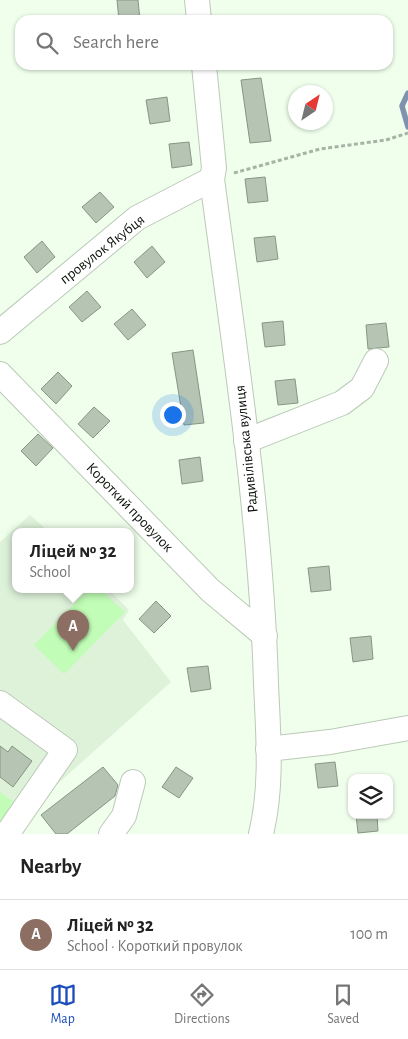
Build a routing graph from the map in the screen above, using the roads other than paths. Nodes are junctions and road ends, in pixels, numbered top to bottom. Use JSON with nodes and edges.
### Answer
{"nodes":[{"id":1,"x":197,"y":0,"type":"edge"},
{"id":2,"x":198,"y":15,"type":"edge"},
{"id":3,"x":204,"y":70,"type":"edge"},
{"id":4,"x":212,"y":179,"type":"junction"},
{"id":5,"x":0,"y":332,"type":"edge"},
{"id":6,"x":376,"y":361,"type":"dead end"},
{"id":7,"x":0,"y":374,"type":"edge"},
{"id":8,"x":246,"y":441,"type":"junction"},
{"id":9,"x":265,"y":636,"type":"junction"},
{"id":10,"x":0,"y":703,"type":"edge"},
{"id":11,"x":408,"y":728,"type":"edge"},
{"id":12,"x":268,"y":749,"type":"junction"},
{"id":13,"x":133,"y":782,"type":"dead end"},
{"id":14,"x":7,"y":834,"type":"edge"},
{"id":15,"x":111,"y":834,"type":"edge"},
{"id":16,"x":261,"y":834,"type":"edge"}],
"edges":[{"from":1,"to":2,"type":"street"},
{"from":3,"to":4,"type":"street","name":"Радивілівська вулиця"},
{"from":4,"to":5,"type":"street","name":"провулок Якубця"},
{"from":4,"to":8,"type":"street","name":"Радивілівська вулиця"},
{"from":6,"to":8,"type":"street"},
{"from":7,"to":9,"type":"street","name":"Короткий провулок"},
{"from":8,"to":9,"type":"street","name":"Радивілівська вулиця"},
{"from":9,"to":12,"type":"street","name":"Радивілівська вулиця"},
{"from":10,"to":14,"type":"street"},
{"from":11,"to":12,"type":"street"},
{"from":12,"to":16,"type":"street","name":"Радивілівська вулиця"},
{"from":13,"to":15,"type":"street"}]}
